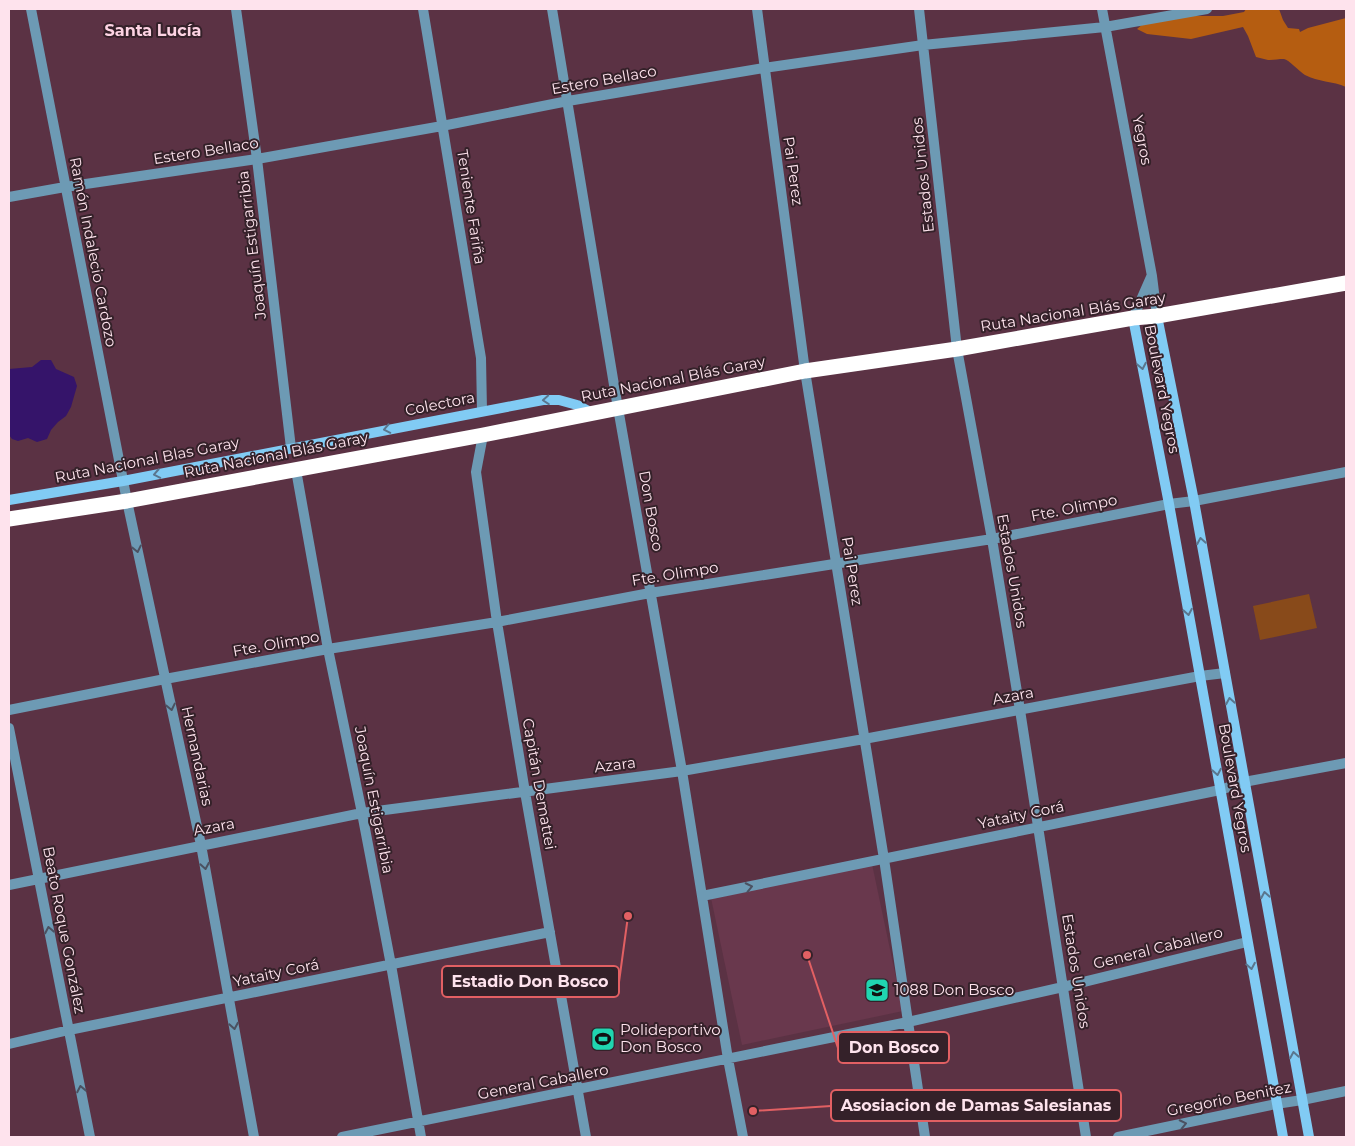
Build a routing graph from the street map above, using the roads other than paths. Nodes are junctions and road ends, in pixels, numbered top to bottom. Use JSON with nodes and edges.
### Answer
{"nodes":[{"id":1,"x":30,"y":9,"type":"edge"},
{"id":2,"x":236,"y":9,"type":"edge"},
{"id":3,"x":423,"y":9,"type":"edge"},
{"id":4,"x":552,"y":9,"type":"edge"},
{"id":5,"x":757,"y":9,"type":"edge"},
{"id":6,"x":919,"y":9,"type":"edge"},
{"id":7,"x":1102,"y":9,"type":"edge"},
{"id":8,"x":1207,"y":9,"type":"edge"},
{"id":9,"x":1105,"y":27,"type":"junction"},
{"id":10,"x":923,"y":45,"type":"junction"},
{"id":11,"x":764,"y":68,"type":"junction"},
{"id":12,"x":568,"y":101,"type":"junction"},
{"id":13,"x":442,"y":126,"type":"junction"},
{"id":14,"x":257,"y":159,"type":"junction"},
{"id":15,"x":65,"y":187,"type":"junction"},
{"id":16,"x":9,"y":197,"type":"edge"},
{"id":17,"x":1152,"y":276,"type":"junction"},
{"id":18,"x":1346,"y":283,"type":"edge"},
{"id":19,"x":1158,"y":316,"type":"junction"},
{"id":20,"x":1133,"y":318,"type":"junction"},
{"id":21,"x":957,"y":349,"type":"junction"},
{"id":22,"x":805,"y":371,"type":"junction"},
{"id":23,"x":618,"y":408,"type":"junction"},
{"id":24,"x":482,"y":411,"type":"junction"},
{"id":25,"x":592,"y":413,"type":"junction"},
{"id":26,"x":483,"y":435,"type":"junction"},
{"id":27,"x":291,"y":448,"type":"junction"},
{"id":28,"x":296,"y":470,"type":"junction"},
{"id":29,"x":1346,"y":472,"type":"edge"},
{"id":30,"x":123,"y":481,"type":"junction"},
{"id":31,"x":9,"y":500,"type":"edge"},
{"id":32,"x":127,"y":501,"type":"junction"},
{"id":33,"x":1194,"y":501,"type":"junction"},
{"id":34,"x":1169,"y":504,"type":"junction"},
{"id":35,"x":9,"y":519,"type":"edge"},
{"id":36,"x":992,"y":539,"type":"junction"},
{"id":37,"x":836,"y":564,"type":"junction"},
{"id":38,"x":650,"y":593,"type":"junction"},
{"id":39,"x":497,"y":622,"type":"junction"},
{"id":40,"x":328,"y":649,"type":"junction"},
{"id":41,"x":1225,"y":673,"type":"junction"},
{"id":42,"x":1200,"y":676,"type":"junction"},
{"id":43,"x":165,"y":679,"type":"junction"},
{"id":44,"x":9,"y":710,"type":"edge"},
{"id":45,"x":1020,"y":710,"type":"junction"},
{"id":46,"x":9,"y":728,"type":"edge"},
{"id":47,"x":864,"y":739,"type":"junction"},
{"id":48,"x":1346,"y":763,"type":"edge"},
{"id":49,"x":682,"y":772,"type":"junction"},
{"id":50,"x":1244,"y":782,"type":"junction"},
{"id":51,"x":1220,"y":790,"type":"junction"},
{"id":52,"x":525,"y":792,"type":"junction"},
{"id":53,"x":362,"y":813,"type":"junction"},
{"id":54,"x":1039,"y":827,"type":"junction"},
{"id":55,"x":201,"y":845,"type":"junction"},
{"id":56,"x":884,"y":859,"type":"junction"},
{"id":57,"x":39,"y":879,"type":"junction"},
{"id":58,"x":9,"y":885,"type":"edge"},
{"id":59,"x":702,"y":896,"type":"junction"},
{"id":60,"x":550,"y":932,"type":"junction"},
{"id":61,"x":1247,"y":942,"type":"junction"},
{"id":62,"x":392,"y":964,"type":"junction"},
{"id":63,"x":1063,"y":987,"type":"junction"},
{"id":64,"x":229,"y":998,"type":"junction"},
{"id":65,"x":908,"y":1022,"type":"junction"},
{"id":66,"x":69,"y":1030,"type":"junction"},
{"id":67,"x":9,"y":1044,"type":"edge"},
{"id":68,"x":728,"y":1059,"type":"junction"},
{"id":69,"x":577,"y":1090,"type":"junction"},
{"id":70,"x":1346,"y":1091,"type":"edge"},
{"id":71,"x":1302,"y":1100,"type":"junction"},
{"id":72,"x":1276,"y":1104,"type":"junction"},
{"id":73,"x":418,"y":1122,"type":"junction"},
{"id":74,"x":90,"y":1137,"type":"edge"},
{"id":75,"x":254,"y":1137,"type":"edge"},
{"id":76,"x":342,"y":1137,"type":"edge"},
{"id":77,"x":421,"y":1137,"type":"edge"},
{"id":78,"x":586,"y":1137,"type":"edge"},
{"id":79,"x":743,"y":1137,"type":"edge"},
{"id":80,"x":925,"y":1137,"type":"edge"},
{"id":81,"x":1086,"y":1137,"type":"edge"},
{"id":82,"x":1118,"y":1137,"type":"edge"},
{"id":83,"x":1282,"y":1137,"type":"edge"},
{"id":84,"x":1309,"y":1137,"type":"edge"}],
"edges":[{"from":1,"to":15,"type":"street","name":"Ramón Indalecio Cardozo"},
{"from":2,"to":14,"type":"street","name":"Joaquín Estigarribia"},
{"from":3,"to":13,"type":"street","name":"Teniente Fariña"},
{"from":4,"to":12,"type":"street","name":"Don Bosco"},
{"from":5,"to":11,"type":"street","name":"Pai Perez"},
{"from":6,"to":10,"type":"street","name":"Estados Unidos"},
{"from":7,"to":9,"type":"street","name":"Yegros"},
{"from":8,"to":9,"type":"street","name":"Estero Bellaco"},
{"from":9,"to":10,"type":"street","name":"Estero Bellaco"},
{"from":9,"to":17,"type":"street","name":"Yegros"},
{"from":10,"to":11,"type":"street","name":"Estero Bellaco"},
{"from":10,"to":21,"type":"street","name":"Estados Unidos"},
{"from":11,"to":12,"type":"street","name":"Estero Bellaco"},
{"from":11,"to":22,"type":"street","name":"Pai Perez"},
{"from":12,"to":13,"type":"street","name":"Estero Bellaco"},
{"from":12,"to":23,"type":"street","name":"Don Bosco"},
{"from":13,"to":14,"type":"street","name":"Estero Bellaco"},
{"from":13,"to":24,"type":"street","name":"Teniente Fariña"},
{"from":14,"to":15,"type":"street","name":"Estero Bellaco"},
{"from":14,"to":27,"type":"street","name":"Joaquín Estigarribia"},
{"from":15,"to":16,"type":"street","name":"Estero Bellaco"},
{"from":15,"to":30,"type":"street","name":"Ramón Indalecio Cardozo"},
{"from":17,"to":19,"type":"street","name":"Boulevard Yegros"},
{"from":17,"to":20,"type":"street","name":"Boulevard Yegros"},
{"from":18,"to":19,"type":"highway","name":"Ruta Nacional Blás Garay"},
{"from":19,"to":20,"type":"highway","name":"Ruta Nacional Blás Garay"},
{"from":19,"to":33,"type":"main road","name":"Boulevard Yegros"},
{"from":20,"to":21,"type":"highway","name":"Ruta Nacional Blás Garay"},
{"from":20,"to":34,"type":"main road","name":"Boulevard Yegros","one_way":true},
{"from":21,"to":22,"type":"highway","name":"Ruta Nacional Blás Garay"},
{"from":21,"to":36,"type":"street","name":"Estados Unidos"},
{"from":22,"to":23,"type":"highway","name":"Ruta Nacional Blás Garay"},
{"from":22,"to":37,"type":"street","name":"Pai Perez"},
{"from":23,"to":25,"type":"highway","name":"Ruta Nacional Blás Garay"},
{"from":23,"to":38,"type":"street","name":"Don Bosco"},
{"from":25,"to":24,"type":"main road","name":"Colectora","one_way":true},
{"from":24,"to":27,"type":"main road","name":"Colectora","one_way":true},
{"from":25,"to":26,"type":"highway","name":"Ruta Nacional Blás Garay"},
{"from":26,"to":28,"type":"highway","name":"Ruta Nacional Blás Garay"},
{"from":26,"to":39,"type":"street","name":"Capitán Demattei"},
{"from":27,"to":30,"type":"main road","name":"Ruta Nacional Blas Garay","one_way":true},
{"from":28,"to":32,"type":"highway","name":"Ruta Nacional Blás Garay"},
{"from":28,"to":40,"type":"street","name":"Joaquín Estigarribia"},
{"from":29,"to":33,"type":"street","name":"Fte. Olimpo"},
{"from":30,"to":31,"type":"main road","name":"Ruta Nacional Blas Garay"},
{"from":30,"to":32,"type":"street","name":"Ramón Indalecio Cardozo"},
{"from":32,"to":35,"type":"highway","name":"Ruta Nacional Blás Garay"},
{"from":32,"to":43,"type":"street","name":"Hernandarias","one_way":true},
{"from":33,"to":34,"type":"street","name":"Fte. Olimpo"},
{"from":41,"to":33,"type":"main road","name":"Boulevard Yegros","one_way":true},
{"from":34,"to":36,"type":"street","name":"Fte. Olimpo"},
{"from":34,"to":42,"type":"main road","name":"Boulevard Yegros","one_way":true},
{"from":36,"to":37,"type":"street","name":"Fte. Olimpo"},
{"from":36,"to":45,"type":"street","name":"Estados Unidos"},
{"from":37,"to":38,"type":"street","name":"Fte. Olimpo"},
{"from":37,"to":47,"type":"street","name":"Pai Perez"},
{"from":38,"to":39,"type":"street","name":"Fte. Olimpo"},
{"from":38,"to":49,"type":"street","name":"Don Bosco"},
{"from":39,"to":40,"type":"street","name":"Fte. Olimpo"},
{"from":39,"to":52,"type":"street","name":"Capitán Demattei"},
{"from":40,"to":43,"type":"street","name":"Fte. Olimpo"},
{"from":40,"to":53,"type":"street","name":"Joaquín Estigarribia"},
{"from":41,"to":42,"type":"street","name":"Azara"},
{"from":50,"to":41,"type":"main road","name":"Boulevard Yegros","one_way":true},
{"from":42,"to":45,"type":"street","name":"Azara"},
{"from":42,"to":51,"type":"main road","name":"Boulevard Yegros","one_way":true},
{"from":43,"to":44,"type":"street","name":"Fte. Olimpo"},
{"from":43,"to":55,"type":"street","name":"Hernandarias","one_way":true},
{"from":45,"to":47,"type":"street","name":"Azara"},
{"from":45,"to":54,"type":"street","name":"Estados Unidos"},
{"from":46,"to":57,"type":"street","name":"Beato Roque González"},
{"from":47,"to":49,"type":"street","name":"Azara"},
{"from":47,"to":56,"type":"street","name":"Pai Perez"},
{"from":48,"to":50,"type":"street","name":"Yataity Corá"},
{"from":49,"to":52,"type":"street","name":"Azara"},
{"from":49,"to":59,"type":"street","name":"Don Bosco"},
{"from":50,"to":51,"type":"street","name":"Yataity Corá"},
{"from":71,"to":50,"type":"main road","name":"Boulevard Yegros","one_way":true},
{"from":51,"to":54,"type":"street","name":"Yataity Corá"},
{"from":51,"to":61,"type":"main road","name":"Boulevard Yegros"},
{"from":52,"to":53,"type":"street","name":"Azara"},
{"from":52,"to":60,"type":"street","name":"Capitán Demattei"},
{"from":53,"to":55,"type":"street","name":"Azara"},
{"from":53,"to":62,"type":"street","name":"Joaquín Estigarribia"},
{"from":54,"to":56,"type":"street","name":"Yataity Corá"},
{"from":54,"to":63,"type":"street","name":"Estados Unidos"},
{"from":55,"to":57,"type":"street","name":"Azara"},
{"from":55,"to":64,"type":"street","name":"Hernandarias","one_way":true},
{"from":59,"to":56,"type":"street","name":"Yataity Corá","one_way":true},
{"from":56,"to":65,"type":"street","name":"Pai Perez"},
{"from":57,"to":58,"type":"street","name":"Azara"},
{"from":66,"to":57,"type":"street","name":"Beato Roque González","one_way":true},
{"from":59,"to":68,"type":"street","name":"Don Bosco"},
{"from":60,"to":62,"type":"street","name":"Yataity Corá"},
{"from":60,"to":69,"type":"street","name":"Capitán Demattei"},
{"from":61,"to":63,"type":"street","name":"General Caballero"},
{"from":61,"to":72,"type":"main road","name":"Boulevard Yegros","one_way":true},
{"from":62,"to":64,"type":"street","name":"Yataity Corá"},
{"from":62,"to":73,"type":"street","name":"Joaquín Estigarribia"},
{"from":63,"to":65,"type":"street","name":"General Caballero"},
{"from":63,"to":81,"type":"street","name":"Estados Unidos"},
{"from":64,"to":66,"type":"street","name":"Yataity Corá"},
{"from":64,"to":75,"type":"street","name":"Hernandarias","one_way":true},
{"from":65,"to":68,"type":"street","name":"General Caballero"},
{"from":65,"to":80,"type":"street","name":"Pai Perez"},
{"from":66,"to":67,"type":"street","name":"Yataity Corá"},
{"from":74,"to":66,"type":"street","name":"Beato Roque González","one_way":true},
{"from":68,"to":69,"type":"street","name":"General Caballero"},
{"from":68,"to":79,"type":"street","name":"Don Bosco"},
{"from":69,"to":73,"type":"street","name":"General Caballero"},
{"from":69,"to":78,"type":"street","name":"Capitán Demattei"},
{"from":70,"to":71,"type":"street","name":"Gregorio Benitez"},
{"from":71,"to":72,"type":"street","name":"Gregorio Benitez"},
{"from":71,"to":84,"type":"main road","name":"Boulevard Yegros"},
{"from":82,"to":72,"type":"street","name":"Gregorio Benitez","one_way":true},
{"from":72,"to":83,"type":"main road","name":"Boulevard Yegros"},
{"from":73,"to":76,"type":"street","name":"General Caballero"},
{"from":73,"to":77,"type":"street","name":"Joaquín Estigarribia"}]}
